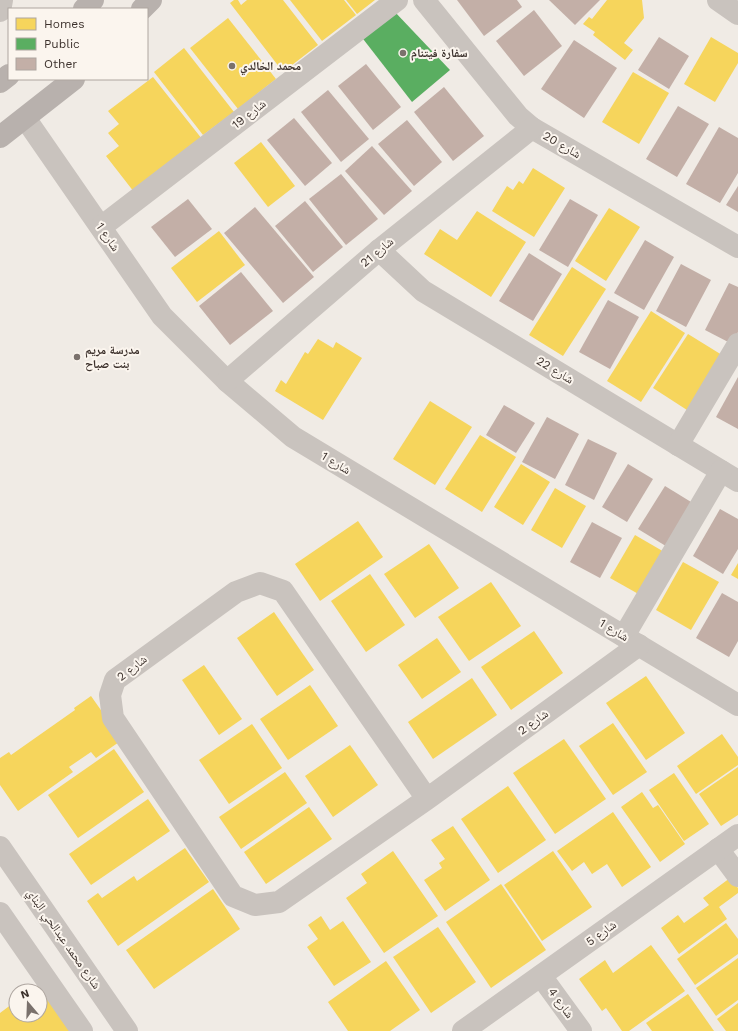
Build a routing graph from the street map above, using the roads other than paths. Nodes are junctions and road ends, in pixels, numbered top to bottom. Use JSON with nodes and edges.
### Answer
{"nodes":[{"id":1,"x":2,"y":0,"type":"edge"},
{"id":2,"x":93,"y":0,"type":"edge"},
{"id":3,"x":151,"y":0,"type":"edge"},
{"id":4,"x":397,"y":0,"type":"edge"},
{"id":5,"x":424,"y":0,"type":"edge"},
{"id":6,"x":718,"y":0,"type":"edge"},
{"id":7,"x":85,"y":8,"type":"edge"},
{"id":8,"x":143,"y":8,"type":"edge"},
{"id":9,"x":0,"y":11,"type":"edge"},
{"id":10,"x":738,"y":14,"type":"edge"},
{"id":11,"x":8,"y":76,"type":"edge"},
{"id":12,"x":73,"y":80,"type":"edge"},
{"id":13,"x":0,"y":82,"type":"edge"},
{"id":14,"x":25,"y":118,"type":"junction"},
{"id":15,"x":532,"y":128,"type":"junction"},
{"id":16,"x":0,"y":137,"type":"edge"},
{"id":17,"x":101,"y":227,"type":"junction"},
{"id":18,"x":738,"y":247,"type":"edge"},
{"id":19,"x":379,"y":250,"type":"junction"},
{"id":20,"x":738,"y":344,"type":"edge"},
{"id":21,"x":227,"y":381,"type":"junction"},
{"id":22,"x":678,"y":444,"type":"junction"},
{"id":23,"x":730,"y":476,"type":"edge"},
{"id":24,"x":631,"y":641,"type":"junction"},
{"id":25,"x":738,"y":705,"type":"edge"},
{"id":26,"x":427,"y":798,"type":"junction"},
{"id":27,"x":738,"y":835,"type":"edge"},
{"id":28,"x":0,"y":847,"type":"edge"},
{"id":29,"x":718,"y":849,"type":"junction"},
{"id":30,"x":738,"y":876,"type":"edge"},
{"id":31,"x":0,"y":912,"type":"edge"},
{"id":32,"x":541,"y":976,"type":"junction"},
{"id":33,"x":78,"y":1024,"type":"edge"},
{"id":34,"x":90,"y":1031,"type":"edge"},
{"id":35,"x":127,"y":1031,"type":"edge"},
{"id":36,"x":463,"y":1031,"type":"edge"},
{"id":37,"x":581,"y":1031,"type":"edge"}],
"edges":[{"from":1,"to":9,"type":"street"},
{"from":2,"to":7,"type":"main road"},
{"from":3,"to":8,"type":"main road"},
{"from":4,"to":17,"type":"street","name":"شارع 19"},
{"from":5,"to":15,"type":"street","name":"شارع 20"},
{"from":6,"to":10,"type":"street"},
{"from":11,"to":13,"type":"main road"},
{"from":12,"to":14,"type":"main road"},
{"from":14,"to":16,"type":"main road"},
{"from":14,"to":17,"type":"street","name":"شارع 1"},
{"from":15,"to":18,"type":"street","name":"شارع 20"},
{"from":15,"to":19,"type":"street","name":"شارع 21"},
{"from":17,"to":21,"type":"street","name":"شارع 1"},
{"from":19,"to":21,"type":"street","name":"شارع 21"},
{"from":19,"to":22,"type":"street","name":"شارع 22"},
{"from":20,"to":22,"type":"street"},
{"from":21,"to":24,"type":"street","name":"شارع 1"},
{"from":22,"to":23,"type":"street","name":"شارع 22"},
{"from":23,"to":24,"type":"street"},
{"from":24,"to":25,"type":"street","name":"شارع 1"},
{"from":24,"to":26,"type":"street","name":"شارع 2"},
{"from":26,"to":26,"type":"street","name":"شارع 2"},
{"from":27,"to":29,"type":"street","name":"شارع 5"},
{"from":28,"to":35,"type":"street","name":"شارع محمد عبدالحي البناي"},
{"from":29,"to":30,"type":"street"},
{"from":29,"to":32,"type":"street","name":"شارع 5"},
{"from":31,"to":33,"type":"street"},
{"from":32,"to":36,"type":"street","name":"شارع 5"},
{"from":32,"to":37,"type":"street","name":"شارع 4"},
{"from":33,"to":34,"type":"street"}]}
